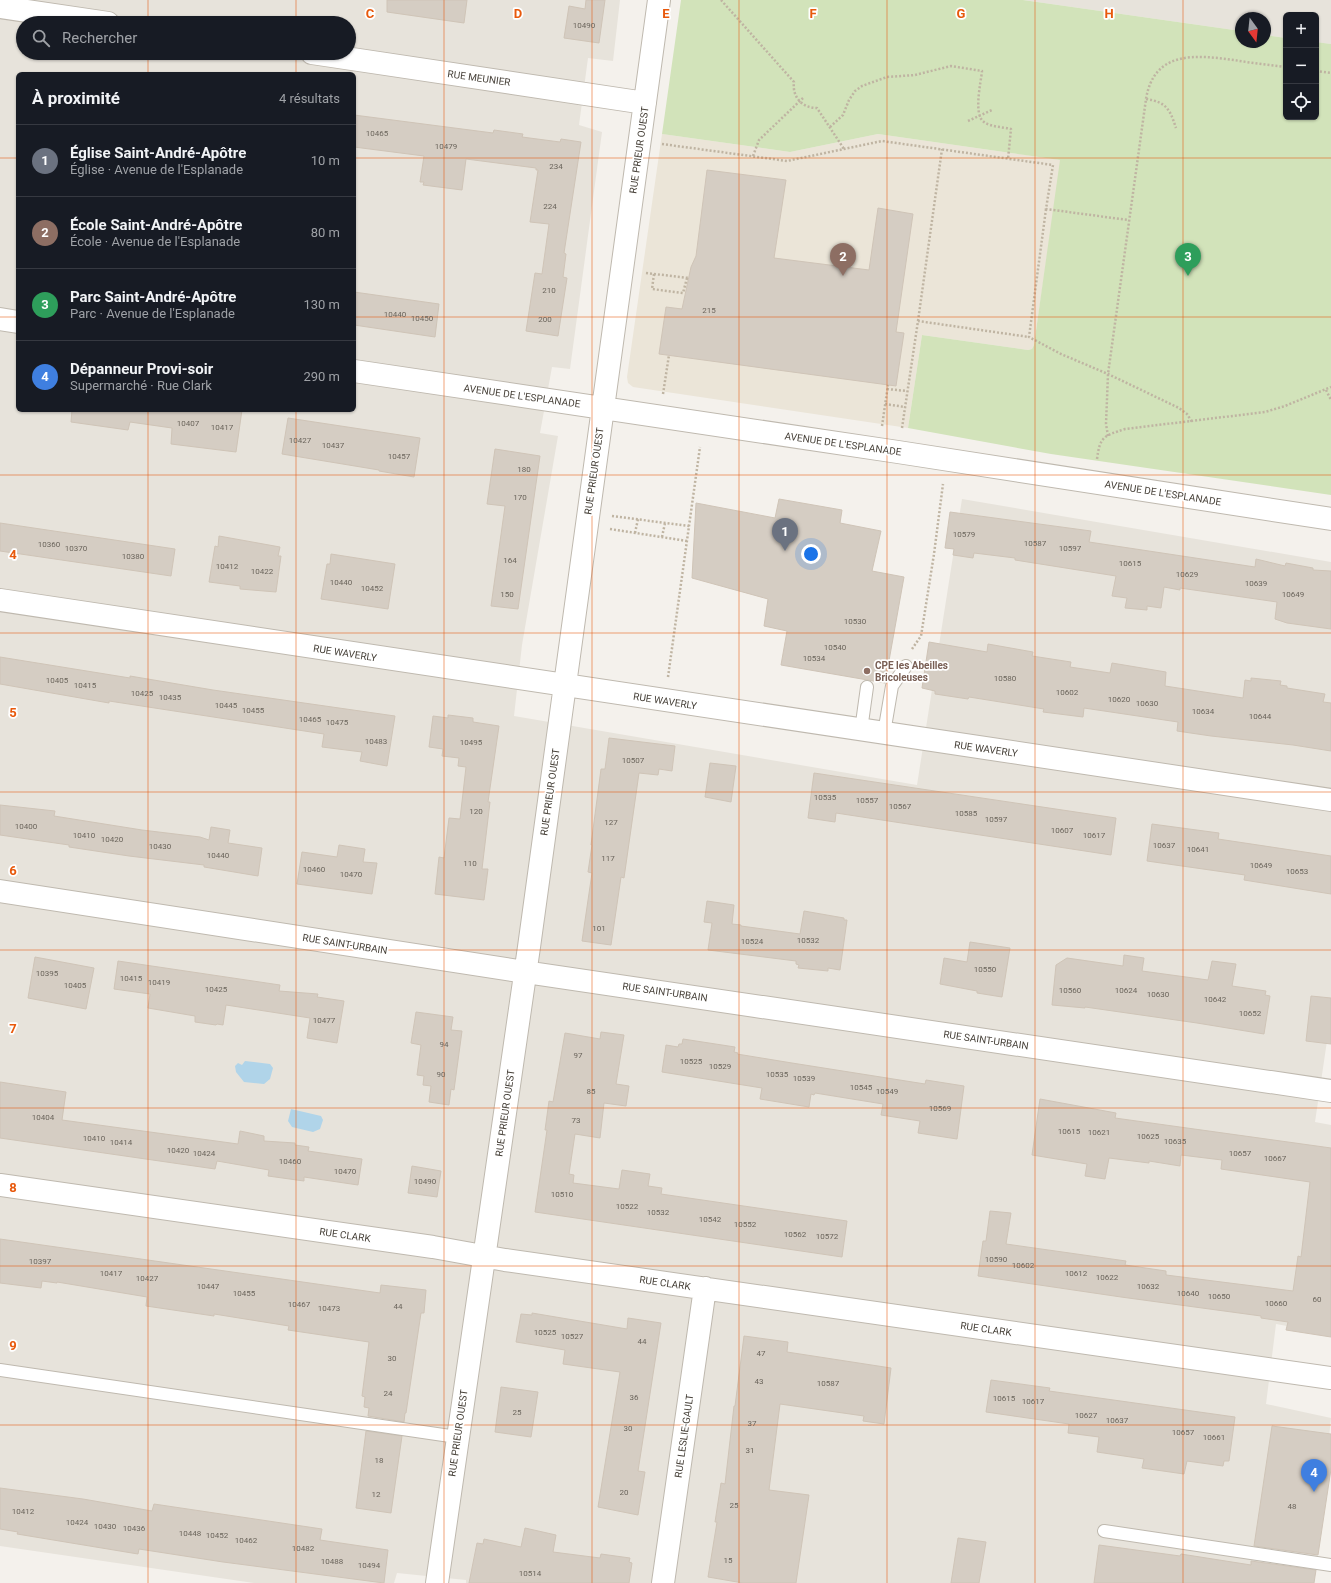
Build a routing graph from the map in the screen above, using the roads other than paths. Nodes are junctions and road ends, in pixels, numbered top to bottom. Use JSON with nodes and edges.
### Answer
{"nodes":[{"id":1,"x":659,"y":0,"type":"edge"},
{"id":2,"x":0,"y":7,"type":"edge"},
{"id":3,"x":61,"y":16,"type":"edge"},
{"id":4,"x":356,"y":60,"type":"edge"},
{"id":5,"x":645,"y":103,"type":"junction"},
{"id":6,"x":0,"y":319,"type":"edge"},
{"id":7,"x":16,"y":322,"type":"edge"},
{"id":8,"x":356,"y":371,"type":"edge"},
{"id":9,"x":603,"y":408,"type":"junction"},
{"id":10,"x":1331,"y":519,"type":"edge"},
{"id":11,"x":0,"y":600,"type":"edge"},
{"id":12,"x":907,"y":660,"type":"road end"},
{"id":13,"x":564,"y":686,"type":"junction"},
{"id":14,"x":867,"y":687,"type":"dead end"},
{"id":15,"x":861,"y":730,"type":"junction"},
{"id":16,"x":884,"y":734,"type":"junction"},
{"id":17,"x":1331,"y":800,"type":"edge"},
{"id":18,"x":0,"y":892,"type":"edge"},
{"id":19,"x":525,"y":972,"type":"junction"},
{"id":20,"x":1331,"y":1091,"type":"edge"},
{"id":21,"x":0,"y":1185,"type":"edge"},
{"id":22,"x":484,"y":1256,"type":"junction"},
{"id":23,"x":705,"y":1288,"type":"junction"},
{"id":24,"x":0,"y":1370,"type":"edge"},
{"id":25,"x":1331,"y":1378,"type":"edge"},
{"id":26,"x":457,"y":1437,"type":"junction"},
{"id":27,"x":1104,"y":1531,"type":"dead end"},
{"id":28,"x":1331,"y":1565,"type":"edge"},
{"id":29,"x":436,"y":1583,"type":"edge"},
{"id":30,"x":662,"y":1583,"type":"edge"}],
"edges":[{"from":1,"to":5,"type":"street","name":"RUE PRIEUR OUEST"},
{"from":2,"to":3,"type":"street"},
{"from":4,"to":5,"type":"street","name":"RUE MEUNIER"},
{"from":5,"to":9,"type":"street","name":"RUE PRIEUR OUEST"},
{"from":6,"to":7,"type":"street"},
{"from":8,"to":9,"type":"street","name":"AVENUE DE L'ESPLANADE"},
{"from":9,"to":10,"type":"street","name":"AVENUE DE L'ESPLANADE"},
{"from":9,"to":13,"type":"street","name":"RUE PRIEUR OUEST"},
{"from":11,"to":13,"type":"street","name":"RUE WAVERLY"},
{"from":12,"to":16,"type":"lane"},
{"from":13,"to":15,"type":"street","name":"RUE WAVERLY"},
{"from":13,"to":19,"type":"street","name":"RUE PRIEUR OUEST"},
{"from":14,"to":15,"type":"lane"},
{"from":15,"to":16,"type":"street","name":"RUE WAVERLY"},
{"from":16,"to":17,"type":"street","name":"RUE WAVERLY"},
{"from":18,"to":19,"type":"street","name":"RUE SAINT-URBAIN"},
{"from":19,"to":20,"type":"street","name":"RUE SAINT-URBAIN"},
{"from":19,"to":22,"type":"street","name":"RUE PRIEUR OUEST"},
{"from":21,"to":22,"type":"street","name":"RUE CLARK"},
{"from":22,"to":23,"type":"street","name":"RUE CLARK"},
{"from":22,"to":26,"type":"street","name":"RUE PRIEUR OUEST"},
{"from":23,"to":25,"type":"street","name":"RUE CLARK"},
{"from":23,"to":30,"type":"street","name":"RUE LESLIE-GAULT"},
{"from":24,"to":26,"type":"lane"},
{"from":26,"to":29,"type":"street","name":"RUE PRIEUR OUEST"},
{"from":27,"to":28,"type":"lane"}]}
